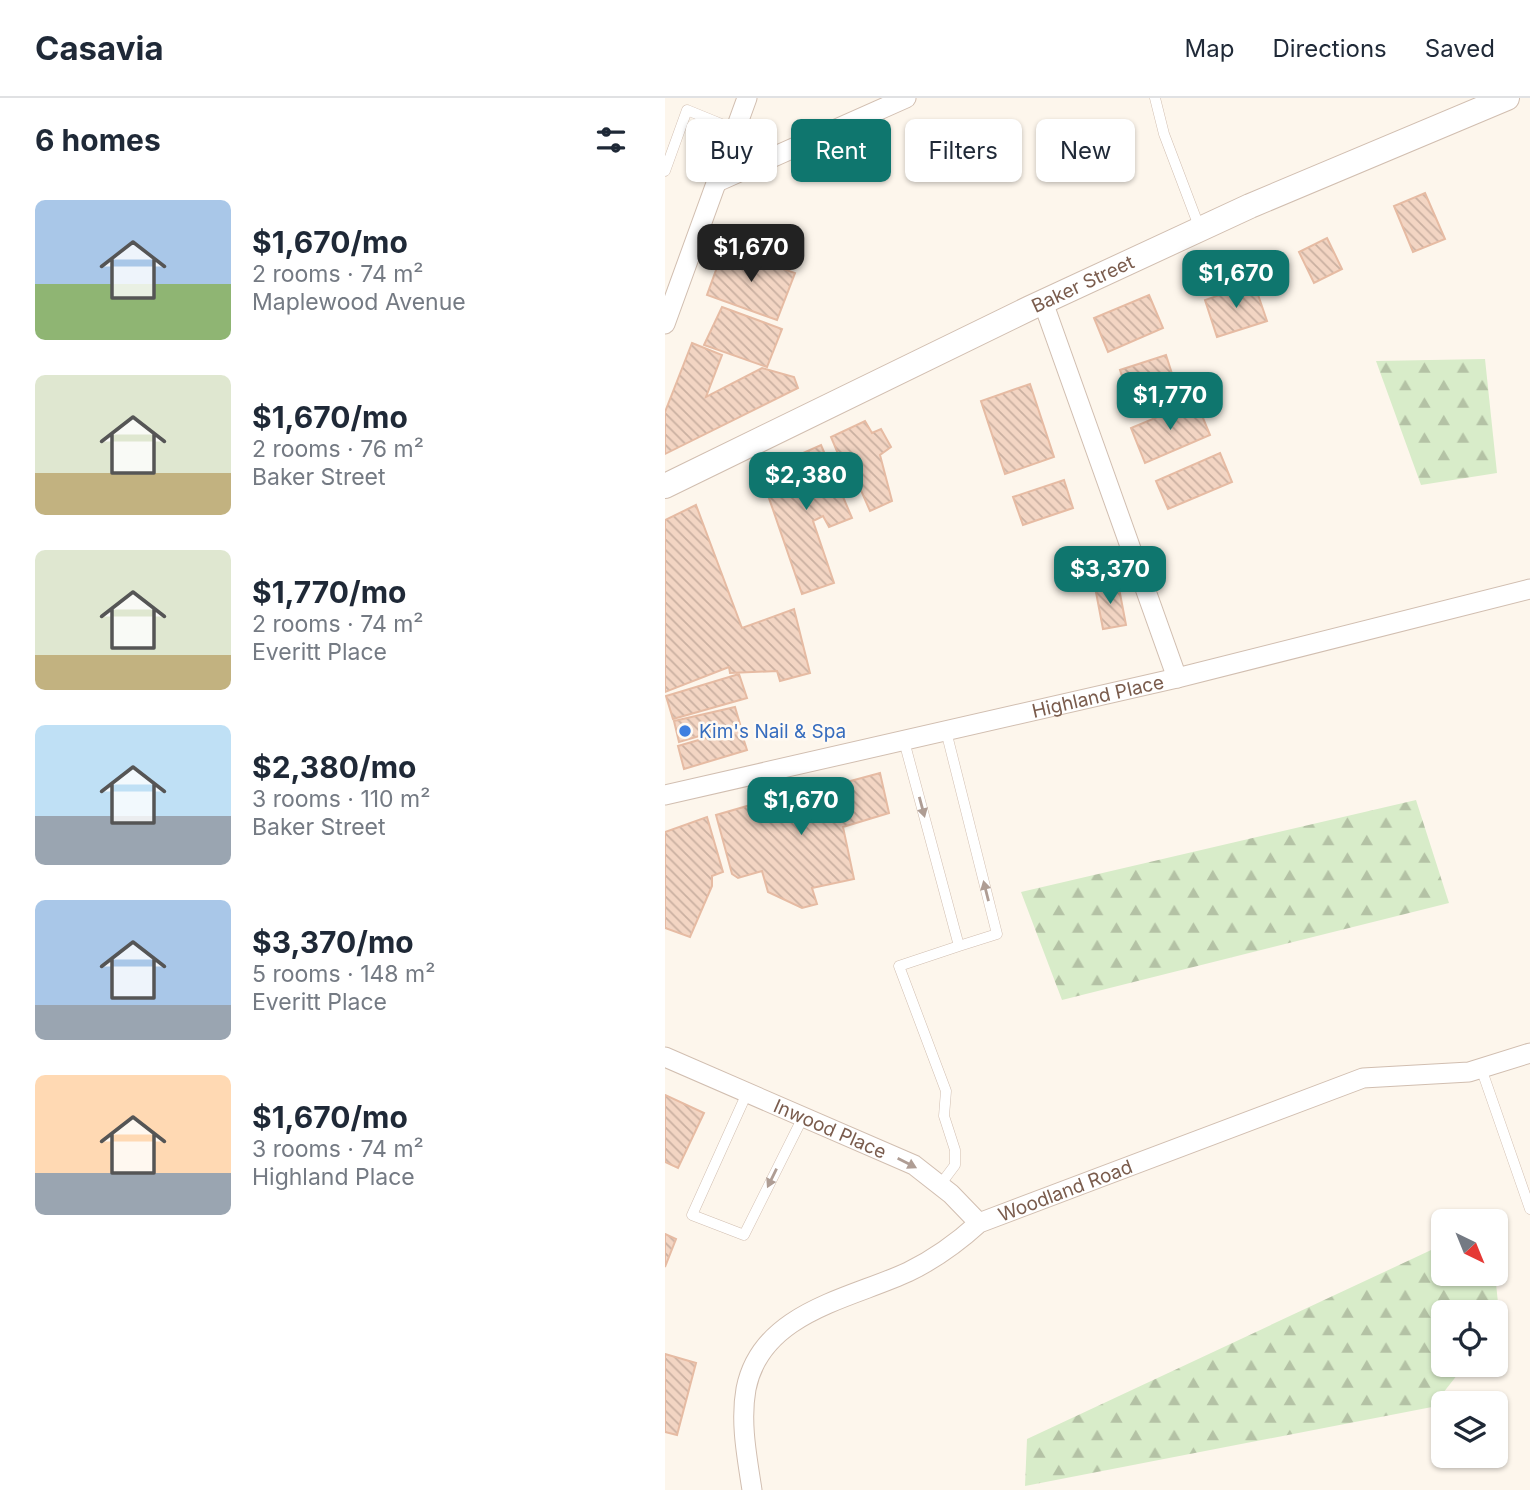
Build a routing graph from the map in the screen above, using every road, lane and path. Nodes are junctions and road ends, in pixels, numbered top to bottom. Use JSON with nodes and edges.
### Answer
{"nodes":[{"id":1,"x":691,"y":98,"type":"edge"},
{"id":2,"x":747,"y":98,"type":"edge"},
{"id":3,"x":906,"y":98,"type":"edge"},
{"id":4,"x":1155,"y":98,"type":"edge"},
{"id":5,"x":1507,"y":98,"type":"edge"},
{"id":6,"x":687,"y":110,"type":"junction"},
{"id":7,"x":710,"y":119,"type":"edge"},
{"id":8,"x":740,"y":119,"type":"edge"},
{"id":9,"x":777,"y":155,"type":"edge"},
{"id":10,"x":665,"y":171,"type":"edge"},
{"id":11,"x":717,"y":182,"type":"edge"},
{"id":12,"x":1200,"y":229,"type":"junction"},
{"id":13,"x":1042,"y":302,"type":"junction"},
{"id":14,"x":665,"y":324,"type":"edge"},
{"id":15,"x":665,"y":486,"type":"edge"},
{"id":16,"x":1530,"y":589,"type":"edge"},
{"id":17,"x":1177,"y":677,"type":"junction"},
{"id":18,"x":946,"y":731,"type":"junction"},
{"id":19,"x":904,"y":741,"type":"junction"},
{"id":20,"x":665,"y":795,"type":"edge"},
{"id":21,"x":959,"y":946,"type":"junction"},
{"id":22,"x":1530,"y":1053,"type":"edge"},
{"id":23,"x":665,"y":1057,"type":"edge"},
{"id":24,"x":1481,"y":1068,"type":"junction"},
{"id":25,"x":747,"y":1093,"type":"junction"},
{"id":26,"x":803,"y":1117,"type":"junction"},
{"id":27,"x":940,"y":1185,"type":"junction"},
{"id":28,"x":1530,"y":1209,"type":"edge"},
{"id":29,"x":979,"y":1223,"type":"junction"},
{"id":30,"x":752,"y":1490,"type":"edge"}],
"edges":[{"from":1,"to":6,"type":"lane"},
{"from":2,"to":8,"type":"street"},
{"from":3,"to":9,"type":"street"},
{"from":4,"to":12,"type":"lane"},
{"from":5,"to":12,"type":"street","name":"Baker Street"},
{"from":6,"to":7,"type":"lane"},
{"from":6,"to":10,"type":"lane"},
{"from":11,"to":14,"type":"street"},
{"from":12,"to":13,"type":"street","name":"Baker Street"},
{"from":13,"to":15,"type":"street","name":"Baker Street"},
{"from":13,"to":17,"type":"street"},
{"from":16,"to":17,"type":"street","name":"Highland Place"},
{"from":17,"to":18,"type":"street","name":"Highland Place"},
{"from":18,"to":19,"type":"street","name":"Highland Place"},
{"from":21,"to":18,"type":"lane","one_way":true},
{"from":19,"to":20,"type":"street","name":"Highland Place"},
{"from":19,"to":21,"type":"lane","one_way":true},
{"from":21,"to":27,"type":"lane"},
{"from":22,"to":24,"type":"street","name":"Woodland Road"},
{"from":23,"to":25,"type":"street","name":"Inwood Place"},
{"from":24,"to":28,"type":"lane"},
{"from":24,"to":29,"type":"street","name":"Woodland Road"},
{"from":25,"to":26,"type":"street","name":"Inwood Place"},
{"from":26,"to":25,"type":"lane","one_way":true},
{"from":26,"to":27,"type":"street","name":"Inwood Place","one_way":true},
{"from":27,"to":29,"type":"street","name":"Inwood Place"},
{"from":29,"to":30,"type":"street","name":"Woodland Road"}]}
